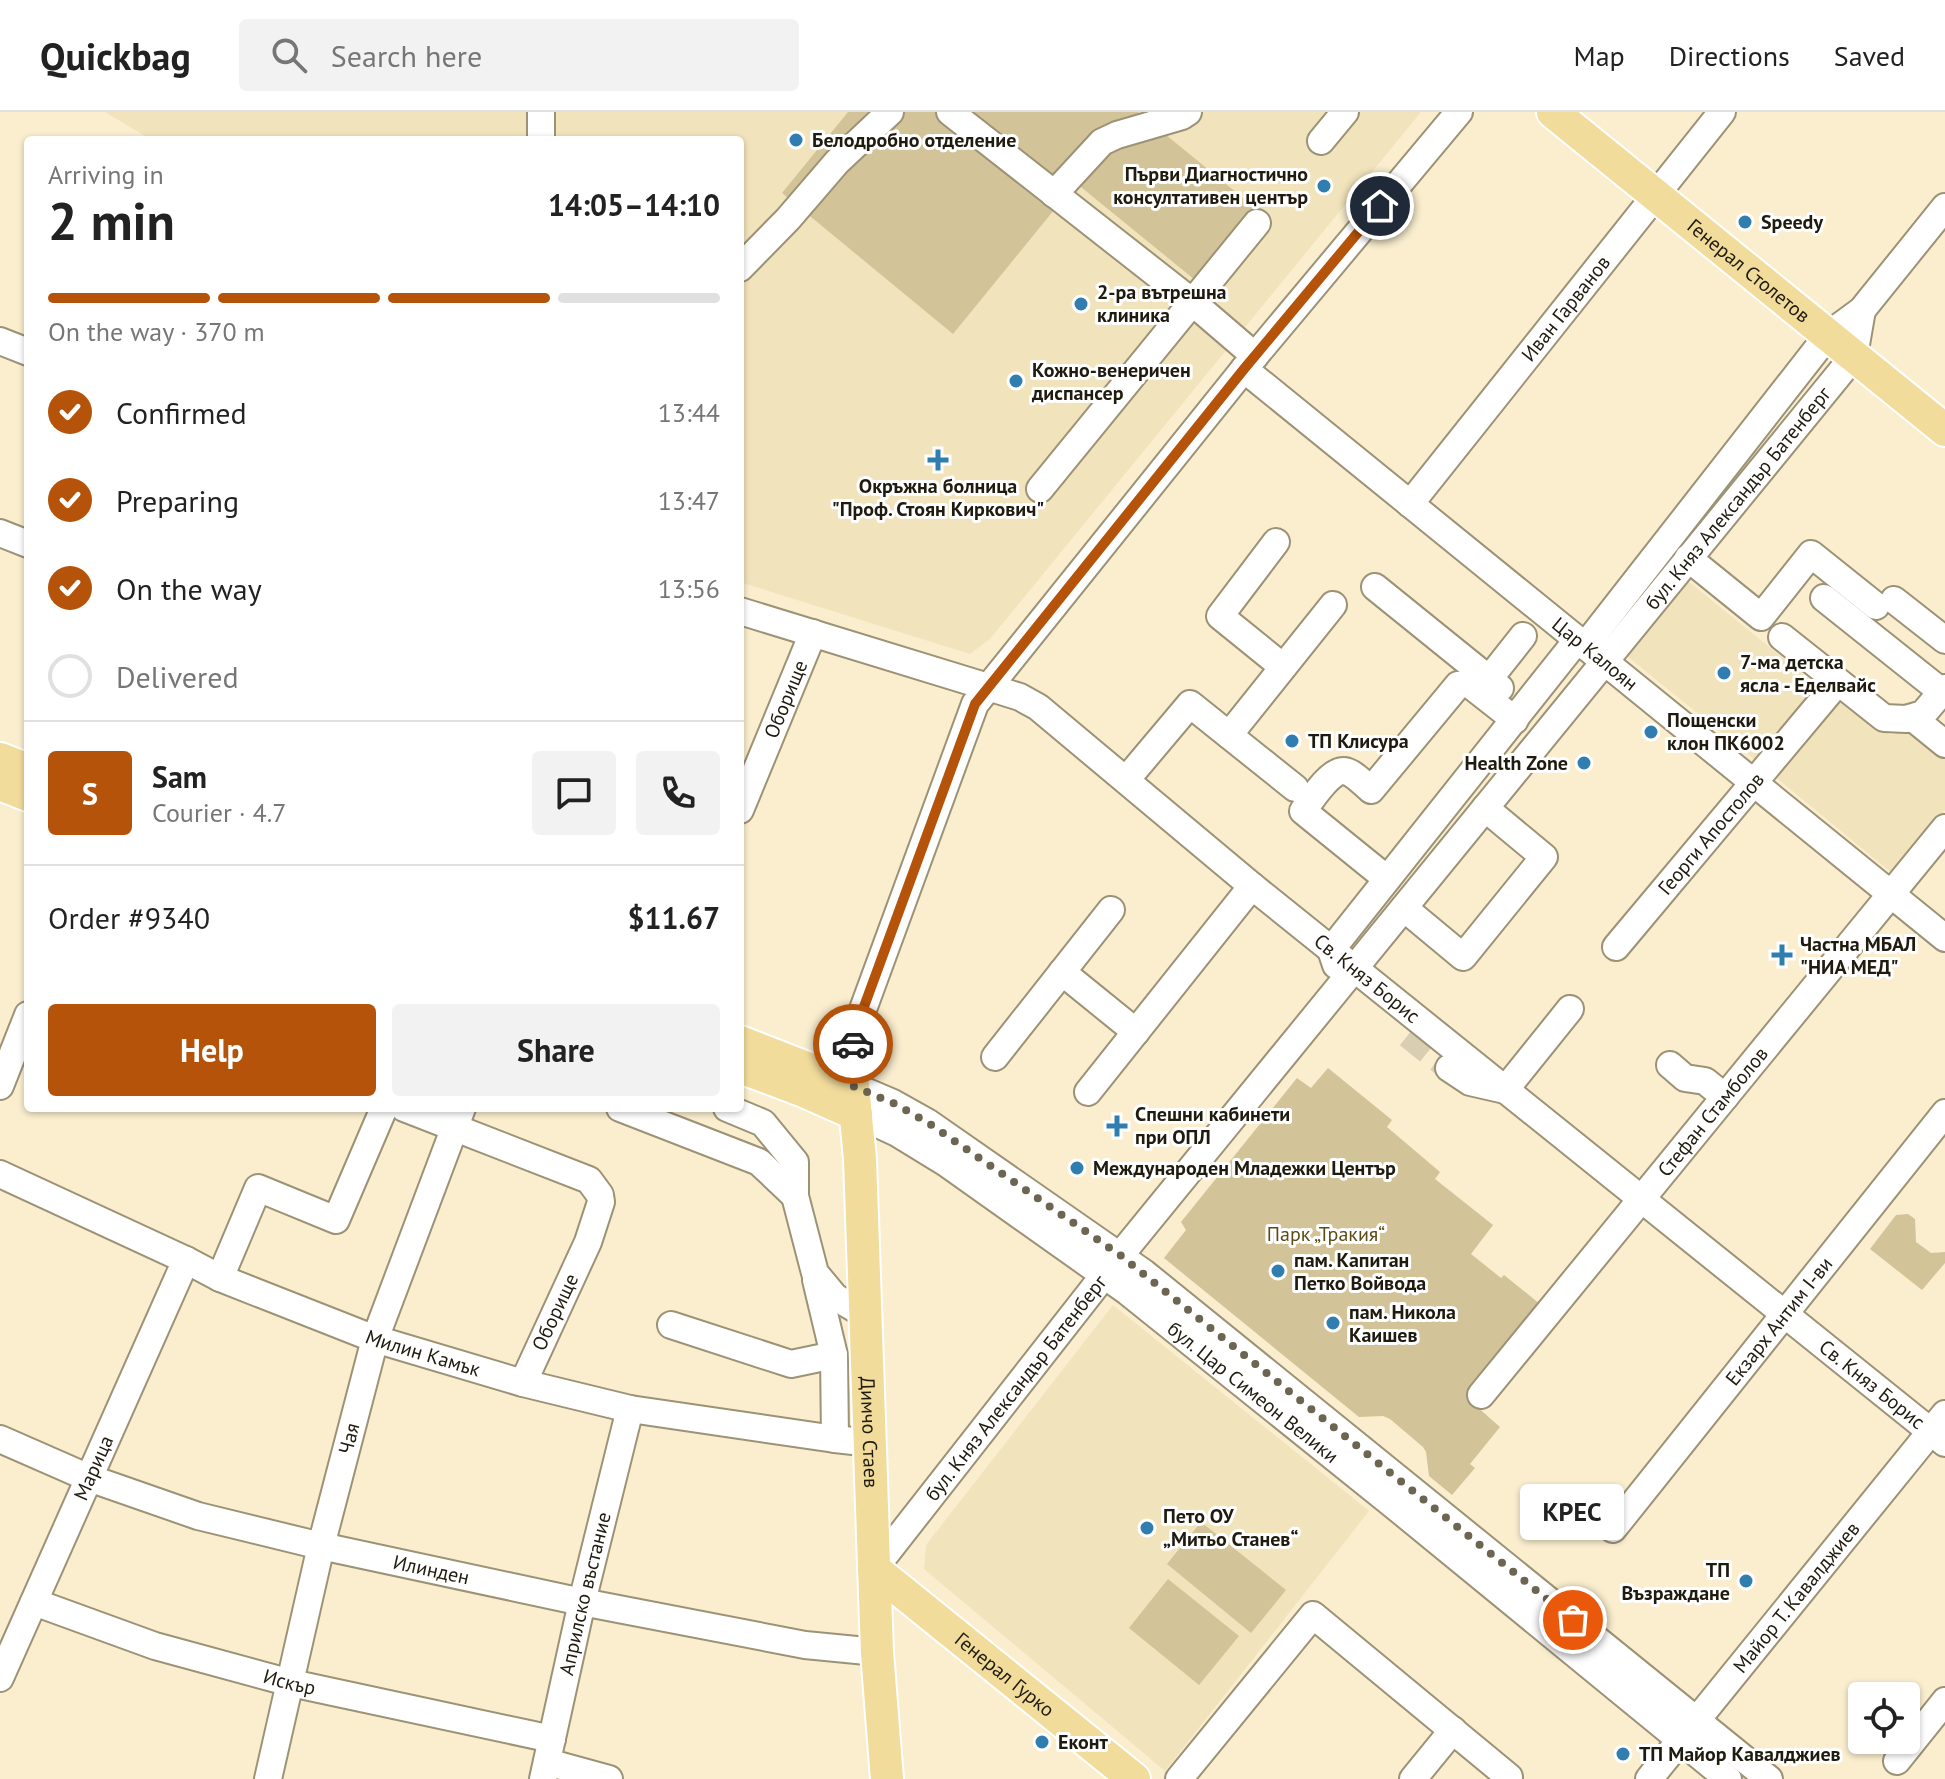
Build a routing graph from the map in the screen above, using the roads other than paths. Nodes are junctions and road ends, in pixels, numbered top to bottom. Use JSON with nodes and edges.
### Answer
{"nodes":[{"id":1,"x":541,"y":112,"type":"edge"},
{"id":2,"x":890,"y":112,"type":"edge"},
{"id":3,"x":950,"y":112,"type":"edge"},
{"id":4,"x":1188,"y":112,"type":"edge"},
{"id":5,"x":1345,"y":112,"type":"edge"},
{"id":6,"x":1459,"y":112,"type":"edge"},
{"id":7,"x":1553,"y":112,"type":"edge"},
{"id":8,"x":1722,"y":112,"type":"edge"},
{"id":9,"x":541,"y":136,"type":"edge"},
{"id":10,"x":1321,"y":141,"type":"dead end"},
{"id":11,"x":1054,"y":194,"type":"junction"},
{"id":12,"x":1656,"y":195,"type":"junction"},
{"id":13,"x":1945,"y":207,"type":"edge"},
{"id":14,"x":1257,"y":223,"type":"dead end"},
{"id":15,"x":744,"y":264,"type":"edge"},
{"id":16,"x":1191,"y":301,"type":"junction"},
{"id":17,"x":1862,"y":310,"type":"junction"},
{"id":18,"x":1828,"y":335,"type":"junction"},
{"id":19,"x":1854,"y":356,"type":"junction"},
{"id":20,"x":1250,"y":362,"type":"junction"},
{"id":21,"x":1945,"y":430,"type":"edge"},
{"id":22,"x":1040,"y":489,"type":"dead end"},
{"id":23,"x":1410,"y":504,"type":"junction"},
{"id":24,"x":0,"y":533,"type":"edge"},
{"id":25,"x":24,"y":542,"type":"edge"},
{"id":26,"x":1276,"y":542,"type":"dead end"},
{"id":27,"x":1688,"y":558,"type":"junction"},
{"id":28,"x":1375,"y":587,"type":"dead end"},
{"id":29,"x":1824,"y":598,"type":"dead end"},
{"id":30,"x":1333,"y":605,"type":"dead end"},
{"id":31,"x":744,"y":612,"type":"edge"},
{"id":32,"x":813,"y":633,"type":"junction"},
{"id":33,"x":1523,"y":636,"type":"dead end"},
{"id":34,"x":1782,"y":637,"type":"dead end"},
{"id":35,"x":1945,"y":640,"type":"edge"},
{"id":36,"x":1593,"y":661,"type":"junction"},
{"id":37,"x":1283,"y":667,"type":"junction"},
{"id":38,"x":1489,"y":679,"type":"junction"},
{"id":39,"x":1838,"y":682,"type":"junction"},
{"id":40,"x":988,"y":687,"type":"junction"},
{"id":41,"x":1943,"y":690,"type":"edge"},
{"id":42,"x":1520,"y":714,"type":"junction"},
{"id":43,"x":1913,"y":718,"type":"junction"},
{"id":44,"x":1229,"y":735,"type":"junction"},
{"id":45,"x":1945,"y":744,"type":"edge"},
{"id":46,"x":0,"y":759,"type":"edge"},
{"id":47,"x":24,"y":768,"type":"edge"},
{"id":48,"x":1126,"y":780,"type":"junction"},
{"id":49,"x":1754,"y":783,"type":"junction"},
{"id":50,"x":0,"y":784,"type":"edge"},
{"id":51,"x":1295,"y":788,"type":"dead end"},
{"id":52,"x":24,"y":793,"type":"edge"},
{"id":53,"x":744,"y":800,"type":"edge"},
{"id":54,"x":1485,"y":808,"type":"junction"},
{"id":55,"x":1945,"y":828,"type":"edge"},
{"id":56,"x":1387,"y":879,"type":"junction"},
{"id":57,"x":1252,"y":886,"type":"junction"},
{"id":58,"x":1891,"y":894,"type":"junction"},
{"id":59,"x":1404,"y":908,"type":"junction"},
{"id":60,"x":1111,"y":910,"type":"dead end"},
{"id":61,"x":1945,"y":938,"type":"edge"},
{"id":62,"x":1616,"y":947,"type":"dead end"},
{"id":63,"x":1331,"y":950,"type":"junction"},
{"id":64,"x":1062,"y":972,"type":"junction"},
{"id":65,"x":1349,"y":977,"type":"junction"},
{"id":66,"x":1393,"y":1000,"type":"junction"},
{"id":67,"x":1570,"y":1009,"type":"dead end"},
{"id":68,"x":24,"y":1025,"type":"edge"},
{"id":69,"x":1136,"y":1032,"type":"junction"},
{"id":70,"x":1408,"y":1035,"type":"tunnel mouth"},
{"id":71,"x":744,"y":1044,"type":"edge"},
{"id":72,"x":995,"y":1057,"type":"dead end"},
{"id":73,"x":1670,"y":1065,"type":"dead end"},
{"id":74,"x":744,"y":1068,"type":"edge"},
{"id":75,"x":1449,"y":1068,"type":"tunnel mouth"},
{"id":76,"x":0,"y":1086,"type":"edge"},
{"id":77,"x":1505,"y":1090,"type":"junction"},
{"id":78,"x":1088,"y":1092,"type":"dead end"},
{"id":79,"x":1725,"y":1097,"type":"junction"},
{"id":80,"x":855,"y":1100,"type":"junction"},
{"id":81,"x":382,"y":1112,"type":"edge"},
{"id":82,"x":426,"y":1112,"type":"edge"},
{"id":83,"x":630,"y":1112,"type":"edge"},
{"id":84,"x":737,"y":1112,"type":"edge"},
{"id":85,"x":1945,"y":1113,"type":"edge"},
{"id":86,"x":458,"y":1118,"type":"edge"},
{"id":87,"x":0,"y":1174,"type":"edge"},
{"id":88,"x":795,"y":1196,"type":"junction"},
{"id":89,"x":1642,"y":1198,"type":"junction"},
{"id":90,"x":186,"y":1260,"type":"junction"},
{"id":91,"x":1113,"y":1265,"type":"junction"},
{"id":92,"x":815,"y":1273,"type":"junction"},
{"id":93,"x":220,"y":1278,"type":"junction"},
{"id":94,"x":1785,"y":1314,"type":"junction"},
{"id":95,"x":866,"y":1315,"type":"junction"},
{"id":96,"x":671,"y":1325,"type":"dead end"},
{"id":97,"x":375,"y":1339,"type":"junction"},
{"id":98,"x":834,"y":1355,"type":"junction"},
{"id":99,"x":523,"y":1383,"type":"junction"},
{"id":100,"x":1481,"y":1395,"type":"dead end"},
{"id":101,"x":630,"y":1409,"type":"junction"},
{"id":102,"x":1940,"y":1430,"type":"edge"},
{"id":103,"x":0,"y":1439,"type":"edge"},
{"id":104,"x":835,"y":1439,"type":"junction"},
{"id":105,"x":871,"y":1443,"type":"junction"},
{"id":106,"x":89,"y":1478,"type":"junction"},
{"id":107,"x":1613,"y":1529,"type":"dead end"},
{"id":108,"x":321,"y":1546,"type":"junction"},
{"id":109,"x":874,"y":1569,"type":"junction"},
{"id":110,"x":34,"y":1602,"type":"junction"},
{"id":111,"x":582,"y":1602,"type":"junction"},
{"id":112,"x":877,"y":1652,"type":"junction"},
{"id":113,"x":0,"y":1678,"type":"edge"},
{"id":114,"x":291,"y":1683,"type":"junction"},
{"id":115,"x":1945,"y":1701,"type":"edge"},
{"id":116,"x":1453,"y":1730,"type":"junction"},
{"id":117,"x":1688,"y":1731,"type":"junction"},
{"id":118,"x":548,"y":1760,"type":"edge"},
{"id":119,"x":1897,"y":1761,"type":"dead end"},
{"id":120,"x":268,"y":1779,"type":"edge"},
{"id":121,"x":609,"y":1779,"type":"edge"},
{"id":122,"x":887,"y":1779,"type":"edge"},
{"id":123,"x":1134,"y":1779,"type":"edge"},
{"id":124,"x":1179,"y":1779,"type":"edge"},
{"id":125,"x":1413,"y":1779,"type":"edge"},
{"id":126,"x":1507,"y":1779,"type":"edge"},
{"id":127,"x":1649,"y":1779,"type":"edge"},
{"id":128,"x":1728,"y":1779,"type":"edge"},
{"id":129,"x":1769,"y":1779,"type":"edge"}],
"edges":[{"from":1,"to":9,"type":"street"},
{"from":2,"to":15,"type":"street"},
{"from":3,"to":11,"type":"street","name":"Цар Калоян"},
{"from":4,"to":11,"type":"street"},
{"from":5,"to":10,"type":"street"},
{"from":6,"to":20,"type":"street"},
{"from":7,"to":12,"type":"main road","name":"Генерал Столетов"},
{"from":8,"to":12,"type":"street","name":"Иван Гарванов"},
{"from":11,"to":16,"type":"street","name":"Цар Калоян"},
{"from":12,"to":18,"type":"main road","name":"Генерал Столетов"},
{"from":12,"to":23,"type":"street","name":"Иван Гарванов"},
{"from":13,"to":17,"type":"street","name":"бул. Княз Александър Батенберг"},
{"from":14,"to":16,"type":"street"},
{"from":16,"to":20,"type":"street","name":"Цар Калоян"},
{"from":16,"to":22,"type":"street"},
{"from":17,"to":18,"type":"street","name":"бул. Княз Александър Батенберг"},
{"from":17,"to":19,"type":"street","name":"бул. Княз Александър Батенберг"},
{"from":18,"to":19,"type":"main road","name":"Генерал Столетов"},
{"from":18,"to":36,"type":"street","name":"бул. Княз Александър Батенберг"},
{"from":19,"to":21,"type":"main road","name":"Генерал Столетов"},
{"from":19,"to":27,"type":"street","name":"бул. Княз Александър Батенберг"},
{"from":20,"to":23,"type":"street","name":"Цар Калоян"},
{"from":20,"to":40,"type":"street"},
{"from":23,"to":36,"type":"street","name":"Цар Калоян"},
{"from":24,"to":25,"type":"street"},
{"from":26,"to":37,"type":"street"},
{"from":27,"to":35,"type":"street"},
{"from":27,"to":36,"type":"street","name":"бул. Княз Александър Батенберг"},
{"from":28,"to":38,"type":"street"},
{"from":29,"to":41,"type":"street"},
{"from":30,"to":37,"type":"street"},
{"from":31,"to":32,"type":"street","name":"Св. Княз Борис"},
{"from":32,"to":40,"type":"street","name":"Св. Княз Борис"},
{"from":32,"to":53,"type":"street","name":"Оборище"},
{"from":33,"to":38,"type":"street"},
{"from":34,"to":39,"type":"street"},
{"from":36,"to":42,"type":"street","name":"бул. Княз Александър Батенберг"},
{"from":36,"to":49,"type":"street","name":"Цар Калоян"},
{"from":36,"to":54,"type":"street","name":"бул. Княз Александър Батенберг"},
{"from":37,"to":44,"type":"street"},
{"from":38,"to":42,"type":"street"},
{"from":39,"to":43,"type":"street"},
{"from":39,"to":49,"type":"street","name":"Георги Апостолов"},
{"from":40,"to":48,"type":"street","name":"Св. Княз Борис"},
{"from":40,"to":80,"type":"street"},
{"from":41,"to":43,"type":"street"},
{"from":42,"to":56,"type":"street","name":"бул. Княз Александър Батенберг"},
{"from":42,"to":56,"type":"street"},
{"from":43,"to":45,"type":"street"},
{"from":44,"to":48,"type":"street"},
{"from":44,"to":51,"type":"street"},
{"from":46,"to":47,"type":"main road"},
{"from":48,"to":57,"type":"street","name":"Св. Княз Борис"},
{"from":49,"to":58,"type":"street","name":"Цар Калоян"},
{"from":49,"to":62,"type":"street","name":"Георги Апостолов"},
{"from":50,"to":52,"type":"main road"},
{"from":54,"to":59,"type":"street","name":"бул. Княз Александър Батенберг"},
{"from":54,"to":59,"type":"street"},
{"from":55,"to":58,"type":"street","name":"Стефан Стамболов"},
{"from":56,"to":63,"type":"street","name":"бул. Княз Александър Батенберг"},
{"from":57,"to":63,"type":"street","name":"Св. Княз Борис"},
{"from":57,"to":69,"type":"street"},
{"from":58,"to":61,"type":"street","name":"Цар Калоян"},
{"from":58,"to":79,"type":"street","name":"Стефан Стамболов"},
{"from":59,"to":65,"type":"street","name":"бул. Княз Александър Батенберг"},
{"from":60,"to":64,"type":"street"},
{"from":63,"to":65,"type":"street"},
{"from":64,"to":69,"type":"street"},
{"from":64,"to":72,"type":"street"},
{"from":65,"to":66,"type":"street","name":"Св. Княз Борис"},
{"from":65,"to":91,"type":"street","name":"бул. Княз Александър Батенберг"},
{"from":66,"to":70,"type":"street"},
{"from":66,"to":77,"type":"street","name":"Св. Княз Борис"},
{"from":67,"to":77,"type":"street"},
{"from":68,"to":76,"type":"street"},
{"from":69,"to":78,"type":"street"},
{"from":71,"to":80,"type":"main road","name":"бул. Цар Симеон Велики"},
{"from":73,"to":79,"type":"street"},
{"from":74,"to":80,"type":"main road","name":"бул. Цар Симеон Велики"},
{"from":75,"to":77,"type":"street"},
{"from":77,"to":89,"type":"street","name":"Св. Княз Борис"},
{"from":79,"to":89,"type":"street","name":"Стефан Стамболов"},
{"from":80,"to":91,"type":"street","name":"бул. Цар Симеон Велики"},
{"from":80,"to":95,"type":"main road","name":"Димчо Стаев"},
{"from":81,"to":93,"type":"street"},
{"from":82,"to":86,"type":"street","name":"Оборище"},
{"from":83,"to":88,"type":"street"},
{"from":84,"to":88,"type":"street"},
{"from":85,"to":94,"type":"street","name":"Екзарх Антим I-ви"},
{"from":86,"to":97,"type":"street","name":"Чая"},
{"from":86,"to":99,"type":"street","name":"Оборище"},
{"from":87,"to":90,"type":"street","name":"Милин Камък"},
{"from":88,"to":92,"type":"street"},
{"from":89,"to":94,"type":"street","name":"Св. Княз Борис"},
{"from":89,"to":100,"type":"street","name":"Стефан Стамболов"},
{"from":90,"to":93,"type":"street","name":"Милин Камък"},
{"from":90,"to":106,"type":"street","name":"Марица"},
{"from":91,"to":109,"type":"street","name":"бул. Княз Александър Батенберг"},
{"from":91,"to":117,"type":"street","name":"бул. Цар Симеон Велики"},
{"from":92,"to":95,"type":"street"},
{"from":92,"to":98,"type":"street"},
{"from":93,"to":97,"type":"street","name":"Милин Камък"},
{"from":94,"to":102,"type":"street","name":"Св. Княз Борис"},
{"from":94,"to":107,"type":"street","name":"Екзарх Антим I-ви"},
{"from":95,"to":105,"type":"main road","name":"Димчо Стаев"},
{"from":96,"to":98,"type":"street"},
{"from":97,"to":99,"type":"street","name":"Милин Камък"},
{"from":97,"to":108,"type":"street","name":"Чая"},
{"from":98,"to":104,"type":"street"},
{"from":99,"to":101,"type":"street","name":"Милин Камък"},
{"from":101,"to":104,"type":"street","name":"Милин Камък"},
{"from":101,"to":111,"type":"street","name":"Априлско въстание"},
{"from":102,"to":117,"type":"street","name":"Майор Т. Кавалджиев"},
{"from":103,"to":106,"type":"street","name":"Илинден"},
{"from":104,"to":105,"type":"street","name":"Милин Камък"},
{"from":105,"to":109,"type":"main road","name":"Димчо Стаев"},
{"from":106,"to":108,"type":"street","name":"Илинден"},
{"from":106,"to":110,"type":"street","name":"Марица"},
{"from":108,"to":111,"type":"street","name":"Илинден"},
{"from":108,"to":114,"type":"street","name":"Чая"},
{"from":109,"to":112,"type":"main road","name":"Димчо Стаев"},
{"from":109,"to":123,"type":"main road","name":"Генерал Гурко"},
{"from":110,"to":113,"type":"street","name":"Марица"},
{"from":110,"to":114,"type":"street","name":"Искър"},
{"from":111,"to":112,"type":"street","name":"Илинден"},
{"from":111,"to":118,"type":"street","name":"Априлско въстание"},
{"from":112,"to":122,"type":"main road","name":"Димчо Стаев"},
{"from":114,"to":118,"type":"street","name":"Искър"},
{"from":114,"to":120,"type":"street","name":"Чая"},
{"from":115,"to":119,"type":"street"},
{"from":116,"to":124,"type":"street"},
{"from":116,"to":125,"type":"street"},
{"from":116,"to":126,"type":"street"},
{"from":117,"to":127,"type":"street","name":"Майор Т. Кавалджиев"},
{"from":117,"to":128,"type":"street","name":"бул. Цар Симеон Велики"},
{"from":117,"to":129,"type":"street","name":"бул. Цар Симеон Велики"},
{"from":118,"to":121,"type":"street","name":"Искър"}]}
